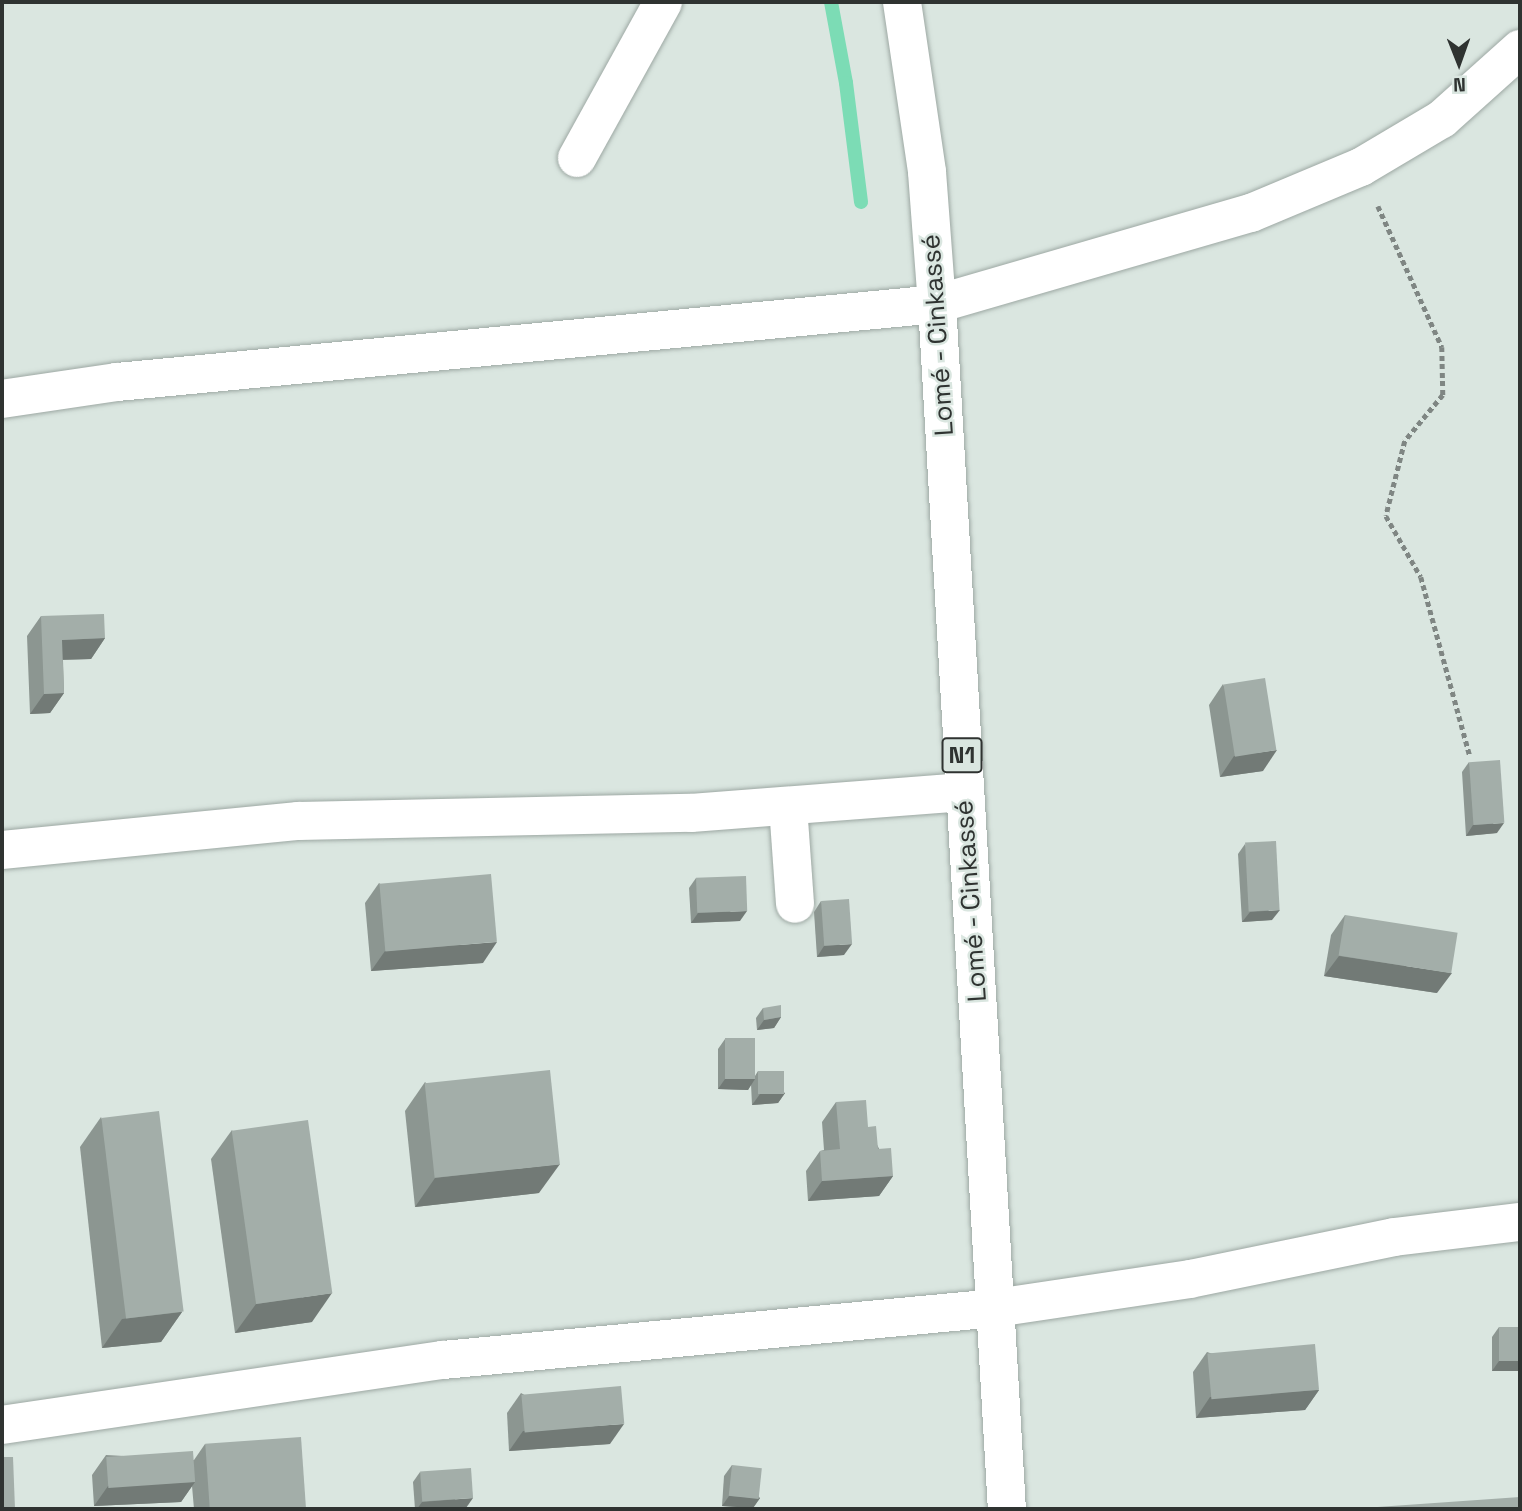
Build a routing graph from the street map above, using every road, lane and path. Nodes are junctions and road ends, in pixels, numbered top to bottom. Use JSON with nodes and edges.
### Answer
{"nodes":[{"id":1,"x":663,"y":2,"type":"edge"},
{"id":2,"x":902,"y":2,"type":"edge"},
{"id":3,"x":1520,"y":49,"type":"edge"},
{"id":4,"x":577,"y":158,"type":"dead end"},
{"id":5,"x":1361,"y":167,"type":"junction"},
{"id":6,"x":937,"y":304,"type":"junction"},
{"id":7,"x":2,"y":399,"type":"edge"},
{"id":8,"x":1470,"y":756,"type":"dead end"},
{"id":9,"x":964,"y":792,"type":"junction"},
{"id":10,"x":788,"y":806,"type":"junction"},
{"id":11,"x":2,"y":850,"type":"edge"},
{"id":12,"x":795,"y":904,"type":"dead end"},
{"id":13,"x":1520,"y":1222,"type":"edge"},
{"id":14,"x":996,"y":1308,"type":"junction"},
{"id":15,"x":2,"y":1426,"type":"edge"},
{"id":16,"x":1007,"y":1509,"type":"edge"}],
"edges":[{"from":1,"to":4,"type":"main road"},
{"from":2,"to":6,"type":"main road","name":"Lomé - Cinkassé","number":"N1"},
{"from":3,"to":5,"type":"main road"},
{"from":5,"to":6,"type":"main road"},
{"from":5,"to":8,"type":"path"},
{"from":6,"to":7,"type":"main road"},
{"from":6,"to":9,"type":"main road","name":"Lomé - Cinkassé","number":"N1"},
{"from":9,"to":10,"type":"main road"},
{"from":9,"to":14,"type":"main road","name":"Lomé - Cinkassé","number":"N1"},
{"from":10,"to":11,"type":"main road"},
{"from":10,"to":12,"type":"main road"},
{"from":13,"to":14,"type":"main road"},
{"from":14,"to":15,"type":"main road"},
{"from":14,"to":16,"type":"main road","name":"Lomé - Cinkassé","number":"N1"}]}
